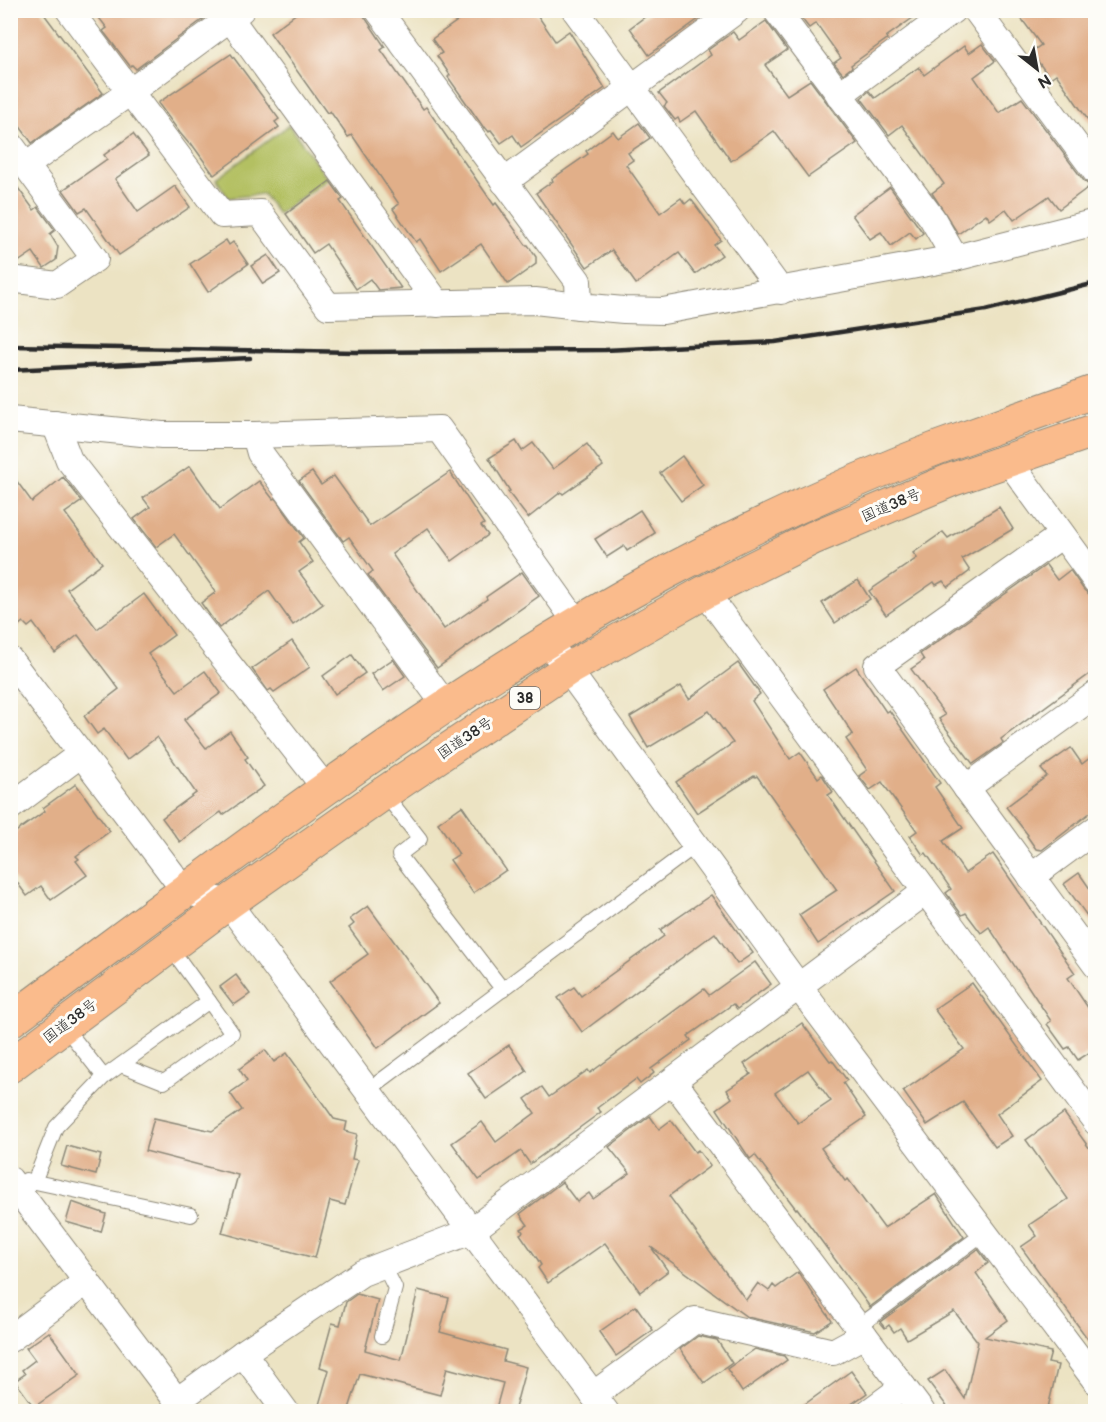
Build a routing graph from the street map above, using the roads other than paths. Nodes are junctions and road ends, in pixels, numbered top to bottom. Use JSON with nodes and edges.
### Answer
{"nodes":[{"id":1,"x":69,"y":10,"type":"edge"},
{"id":2,"x":378,"y":10,"type":"edge"},
{"id":3,"x":575,"y":10,"type":"edge"},
{"id":4,"x":737,"y":10,"type":"edge"},
{"id":5,"x":776,"y":10,"type":"edge"},
{"id":6,"x":953,"y":10,"type":"edge"},
{"id":7,"x":976,"y":10,"type":"edge"},
{"id":8,"x":232,"y":13,"type":"edge"},
{"id":9,"x":632,"y":88,"type":"junction"},
{"id":10,"x":130,"y":92,"type":"junction"},
{"id":11,"x":838,"y":95,"type":"junction"},
{"id":12,"x":10,"y":144,"type":"edge"},
{"id":13,"x":26,"y":165,"type":"junction"},
{"id":14,"x":1095,"y":172,"type":"edge"},
{"id":15,"x":504,"y":182,"type":"junction"},
{"id":16,"x":1095,"y":222,"type":"edge"},
{"id":17,"x":955,"y":258,"type":"junction"},
{"id":18,"x":10,"y":279,"type":"edge"},
{"id":19,"x":781,"y":291,"type":"junction"},
{"id":20,"x":438,"y":304,"type":"junction"},
{"id":21,"x":579,"y":306,"type":"junction"},
{"id":22,"x":1095,"y":392,"type":"edge"},
{"id":23,"x":10,"y":420,"type":"edge"},
{"id":24,"x":55,"y":424,"type":"junction"},
{"id":25,"x":1095,"y":430,"type":"edge"},
{"id":26,"x":255,"y":435,"type":"junction"},
{"id":27,"x":1008,"y":460,"type":"junction"},
{"id":28,"x":1062,"y":535,"type":"junction"},
{"id":29,"x":1095,"y":580,"type":"edge"},
{"id":30,"x":705,"y":592,"type":"junction"},
{"id":31,"x":577,"y":623,"type":"junction"},
{"id":32,"x":547,"y":641,"type":"junction"},
{"id":33,"x":10,"y":660,"type":"edge"},
{"id":34,"x":568,"y":669,"type":"junction"},
{"id":35,"x":1095,"y":694,"type":"edge"},
{"id":36,"x":446,"y":706,"type":"junction"},
{"id":37,"x":81,"y":754,"type":"junction"},
{"id":38,"x":966,"y":788,"type":"junction"},
{"id":39,"x":326,"y":789,"type":"junction"},
{"id":40,"x":384,"y":793,"type":"junction"},
{"id":41,"x":10,"y":807,"type":"edge"},
{"id":42,"x":1095,"y":829,"type":"edge"},
{"id":43,"x":696,"y":845,"type":"junction"},
{"id":44,"x":1031,"y":877,"type":"junction"},
{"id":45,"x":185,"y":891,"type":"junction"},
{"id":46,"x":925,"y":892,"type":"junction"},
{"id":47,"x":228,"y":903,"type":"junction"},
{"id":48,"x":170,"y":947,"type":"junction"},
{"id":49,"x":1095,"y":965,"type":"edge"},
{"id":50,"x":799,"y":987,"type":"junction"},
{"id":51,"x":503,"y":990,"type":"junction"},
{"id":52,"x":209,"y":1000,"type":"junction"},
{"id":53,"x":10,"y":1021,"type":"edge"},
{"id":54,"x":64,"y":1026,"type":"junction"},
{"id":55,"x":121,"y":1065,"type":"junction"},
{"id":56,"x":10,"y":1066,"type":"edge"},
{"id":57,"x":104,"y":1077,"type":"junction"},
{"id":58,"x":673,"y":1081,"type":"junction"},
{"id":59,"x":368,"y":1091,"type":"junction"},
{"id":60,"x":1095,"y":1122,"type":"edge"},
{"id":61,"x":18,"y":1180,"type":"edge"},
{"id":62,"x":191,"y":1215,"type":"dead end"},
{"id":63,"x":471,"y":1231,"type":"junction"},
{"id":64,"x":984,"y":1233,"type":"junction"},
{"id":65,"x":383,"y":1264,"type":"junction"},
{"id":66,"x":87,"y":1281,"type":"junction"},
{"id":67,"x":861,"y":1331,"type":"junction"},
{"id":68,"x":382,"y":1336,"type":"dead end"},
{"id":69,"x":10,"y":1339,"type":"edge"},
{"id":70,"x":243,"y":1353,"type":"junction"},
{"id":71,"x":1095,"y":1381,"type":"edge"},
{"id":72,"x":903,"y":1387,"type":"junction"},
{"id":73,"x":599,"y":1403,"type":"edge"},
{"id":74,"x":286,"y":1412,"type":"edge"},
{"id":75,"x":869,"y":1412,"type":"edge"},
{"id":76,"x":922,"y":1412,"type":"edge"}],
"edges":[{"from":1,"to":10,"type":"street"},
{"from":2,"to":15,"type":"street"},
{"from":3,"to":9,"type":"street"},
{"from":4,"to":9,"type":"street"},
{"from":5,"to":11,"type":"street"},
{"from":6,"to":11,"type":"street"},
{"from":7,"to":14,"type":"street"},
{"from":8,"to":10,"type":"street"},
{"from":8,"to":20,"type":"street"},
{"from":9,"to":15,"type":"street"},
{"from":9,"to":19,"type":"street"},
{"from":10,"to":13,"type":"street"},
{"from":10,"to":20,"type":"street"},
{"from":11,"to":17,"type":"street"},
{"from":12,"to":13,"type":"street"},
{"from":13,"to":18,"type":"street"},
{"from":15,"to":21,"type":"street"},
{"from":16,"to":17,"type":"street"},
{"from":17,"to":19,"type":"street"},
{"from":19,"to":21,"type":"street"},
{"from":20,"to":21,"type":"street"},
{"from":22,"to":31,"type":"highway","number":"38"},
{"from":23,"to":24,"type":"street"},
{"from":24,"to":26,"type":"street"},
{"from":24,"to":39,"type":"street"},
{"from":25,"to":27,"type":"highway","name":"国道38号","number":"38"},
{"from":26,"to":31,"type":"street"},
{"from":26,"to":36,"type":"street"},
{"from":27,"to":28,"type":"street"},
{"from":27,"to":30,"type":"highway","name":"国道38号","number":"38"},
{"from":28,"to":29,"type":"street"},
{"from":28,"to":38,"type":"street"},
{"from":30,"to":34,"type":"highway","name":"国道38号","number":"38"},
{"from":30,"to":46,"type":"street"},
{"from":31,"to":32,"type":"highway","number":"38"},
{"from":32,"to":34,"type":"street"},
{"from":32,"to":36,"type":"highway","number":"38"},
{"from":33,"to":37,"type":"street"},
{"from":34,"to":40,"type":"highway","name":"国道38号","number":"38"},
{"from":34,"to":43,"type":"street"},
{"from":35,"to":38,"type":"street"},
{"from":36,"to":39,"type":"highway","number":"38"},
{"from":37,"to":41,"type":"street"},
{"from":37,"to":45,"type":"street"},
{"from":38,"to":44,"type":"street"},
{"from":39,"to":45,"type":"highway","number":"38"},
{"from":40,"to":47,"type":"highway","name":"国道38号","number":"38"},
{"from":40,"to":51,"type":"lane"},
{"from":42,"to":44,"type":"street"},
{"from":43,"to":50,"type":"street"},
{"from":43,"to":51,"type":"lane"},
{"from":44,"to":49,"type":"street"},
{"from":45,"to":47,"type":"street"},
{"from":45,"to":53,"type":"highway","number":"38"},
{"from":46,"to":50,"type":"street"},
{"from":46,"to":60,"type":"street"},
{"from":47,"to":48,"type":"highway","name":"国道38号","number":"38"},
{"from":47,"to":59,"type":"street"},
{"from":48,"to":52,"type":"lane"},
{"from":48,"to":54,"type":"highway","name":"国道38号","number":"38"},
{"from":50,"to":58,"type":"street"},
{"from":50,"to":64,"type":"street"},
{"from":51,"to":59,"type":"lane"},
{"from":52,"to":55,"type":"lane"},
{"from":52,"to":55,"type":"lane"},
{"from":54,"to":56,"type":"highway","name":"国道38号","number":"38"},
{"from":54,"to":57,"type":"lane"},
{"from":55,"to":57,"type":"lane"},
{"from":57,"to":61,"type":"lane"},
{"from":58,"to":63,"type":"street"},
{"from":58,"to":67,"type":"street"},
{"from":59,"to":63,"type":"street"},
{"from":61,"to":62,"type":"lane"},
{"from":61,"to":66,"type":"street"},
{"from":63,"to":65,"type":"street"},
{"from":63,"to":73,"type":"street"},
{"from":64,"to":67,"type":"lane"},
{"from":64,"to":71,"type":"street"},
{"from":65,"to":68,"type":"lane"},
{"from":65,"to":70,"type":"street"},
{"from":66,"to":69,"type":"street"},
{"from":66,"to":70,"type":"street"},
{"from":67,"to":72,"type":"street"},
{"from":67,"to":73,"type":"street"},
{"from":70,"to":74,"type":"street"},
{"from":72,"to":75,"type":"street"},
{"from":72,"to":76,"type":"street"}]}
